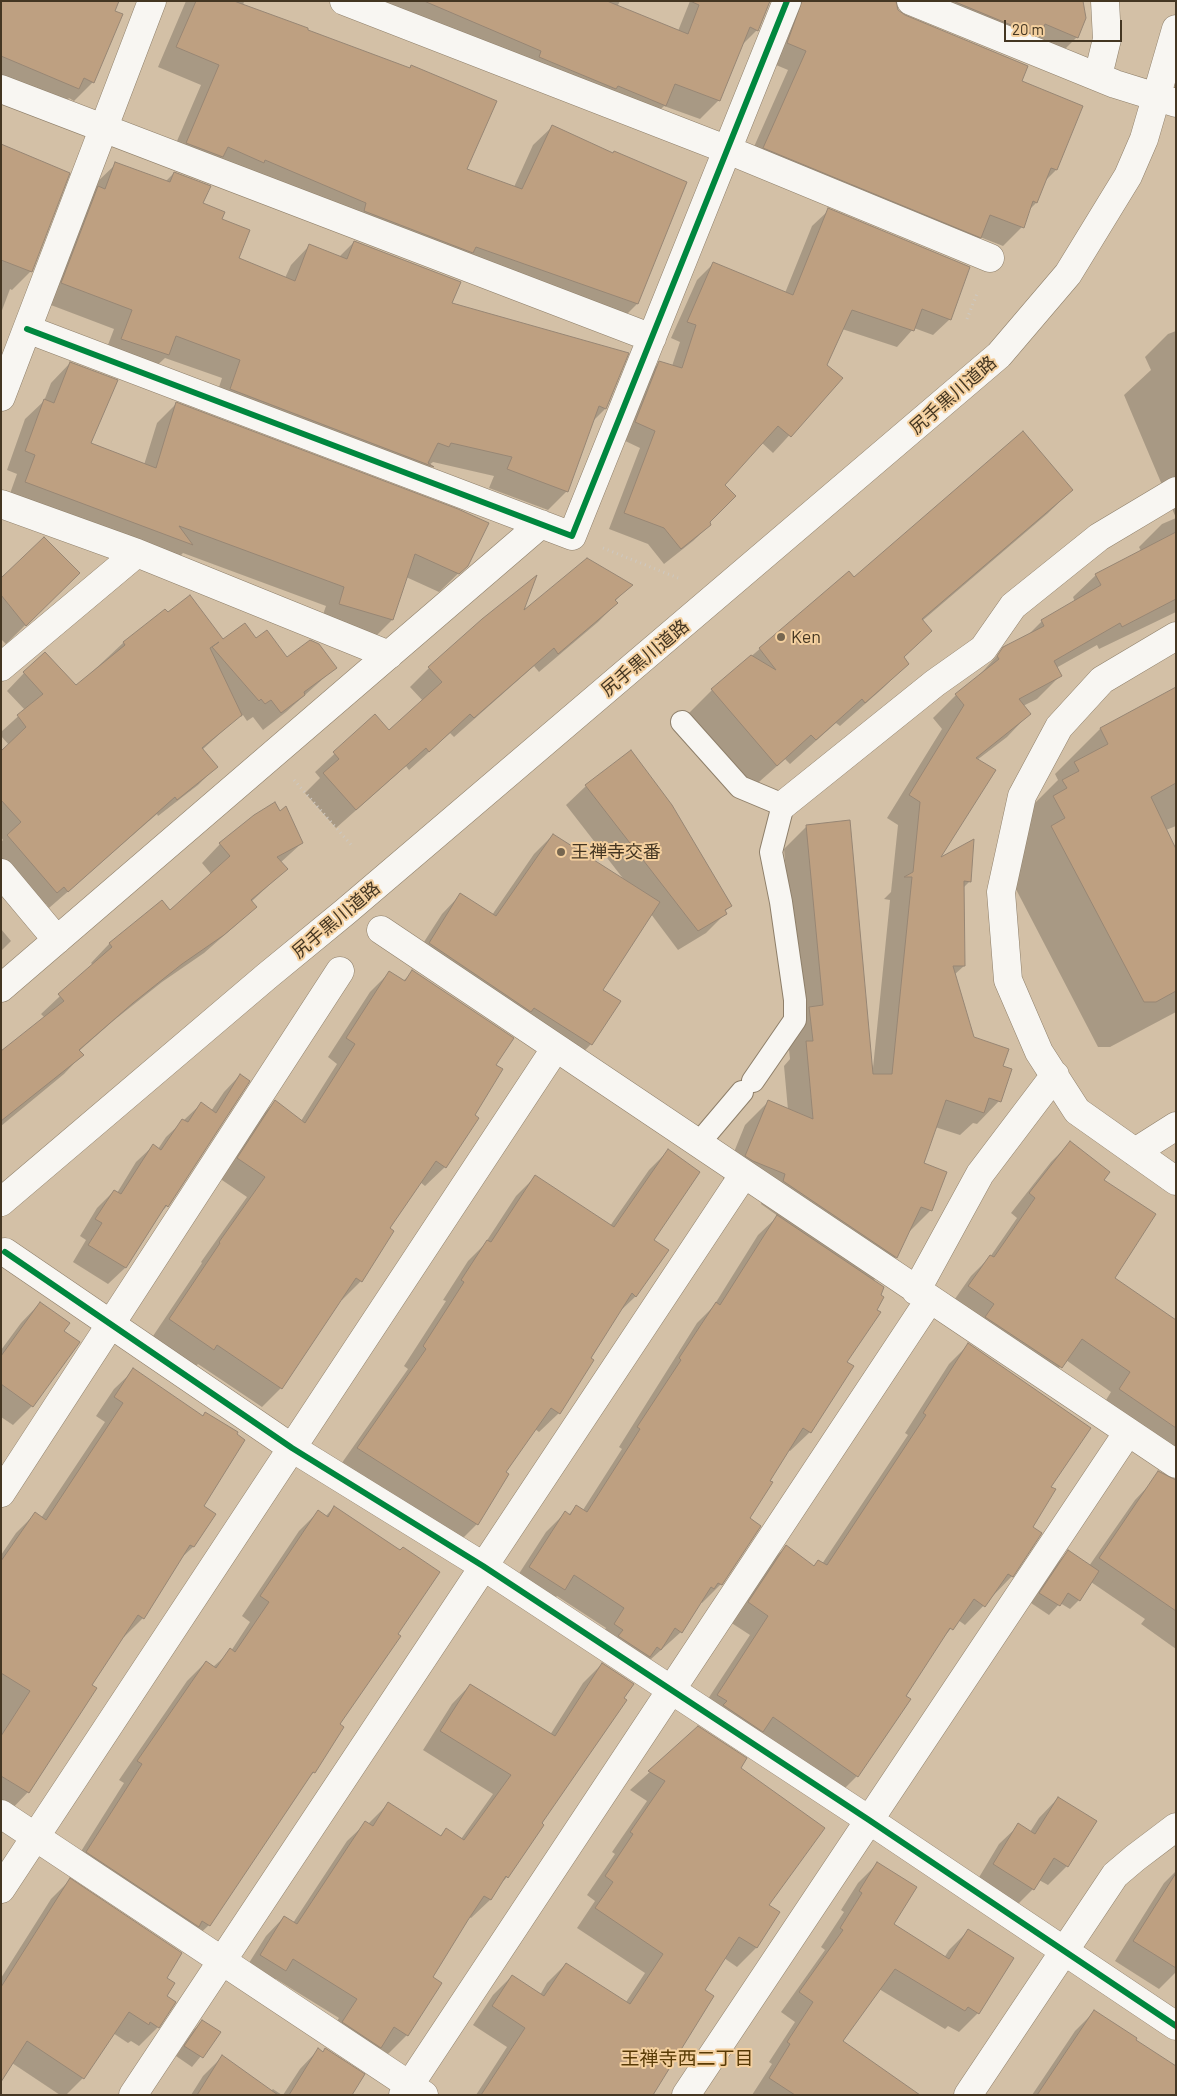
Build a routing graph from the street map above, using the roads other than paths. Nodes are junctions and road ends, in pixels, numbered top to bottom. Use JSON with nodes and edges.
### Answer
{"nodes":[{"id":1,"x":152,"y":1,"type":"edge"},
{"id":2,"x":344,"y":1,"type":"edge"},
{"id":3,"x":787,"y":1,"type":"edge"},
{"id":4,"x":911,"y":1,"type":"edge"},
{"id":5,"x":1105,"y":1,"type":"edge"},
{"id":6,"x":1176,"y":29,"type":"edge"},
{"id":7,"x":1098,"y":76,"type":"junction"},
{"id":8,"x":1,"y":89,"type":"edge"},
{"id":9,"x":1166,"y":100,"type":"edge"},
{"id":10,"x":103,"y":128,"type":"junction"},
{"id":11,"x":728,"y":150,"type":"junction"},
{"id":12,"x":990,"y":258,"type":"dead end"},
{"id":13,"x":27,"y":329,"type":"junction"},
{"id":14,"x":652,"y":338,"type":"junction"},
{"id":15,"x":1,"y":397,"type":"edge"},
{"id":16,"x":1176,"y":491,"type":"edge"},
{"id":17,"x":1,"y":504,"type":"edge"},
{"id":18,"x":541,"y":524,"type":"junction"},
{"id":19,"x":137,"y":553,"type":"junction"},
{"id":20,"x":1176,"y":636,"type":"edge"},
{"id":21,"x":389,"y":655,"type":"junction"},
{"id":22,"x":1,"y":667,"type":"edge"},
{"id":23,"x":682,"y":722,"type":"dead end"},
{"id":24,"x":783,"y":805,"type":"junction"},
{"id":25,"x":1,"y":873,"type":"edge"},
{"id":26,"x":381,"y":930,"type":"dead end"},
{"id":27,"x":57,"y":940,"type":"junction"},
{"id":28,"x":340,"y":971,"type":"dead end"},
{"id":29,"x":1,"y":988,"type":"edge"},
{"id":30,"x":555,"y":1049,"type":"junction"},
{"id":31,"x":1055,"y":1075,"type":"junction"},
{"id":32,"x":1176,"y":1126,"type":"edge"},
{"id":33,"x":698,"y":1144,"type":"junction"},
{"id":34,"x":1135,"y":1152,"type":"junction"},
{"id":35,"x":744,"y":1174,"type":"junction"},
{"id":36,"x":1176,"y":1181,"type":"edge"},
{"id":37,"x":1,"y":1202,"type":"edge"},
{"id":38,"x":5,"y":1252,"type":"dead end"},
{"id":39,"x":923,"y":1295,"type":"junction"},
{"id":40,"x":110,"y":1326,"type":"junction"},
{"id":41,"x":1128,"y":1432,"type":"junction"},
{"id":42,"x":292,"y":1448,"type":"junction"},
{"id":43,"x":1176,"y":1464,"type":"edge"},
{"id":44,"x":1,"y":1493,"type":"edge"},
{"id":45,"x":483,"y":1566,"type":"junction"},
{"id":46,"x":671,"y":1690,"type":"junction"},
{"id":47,"x":1,"y":1814,"type":"edge"},
{"id":48,"x":869,"y":1820,"type":"junction"},
{"id":49,"x":1176,"y":1827,"type":"edge"},
{"id":50,"x":35,"y":1837,"type":"junction"},
{"id":51,"x":1,"y":1888,"type":"edge"},
{"id":52,"x":1064,"y":1951,"type":"junction"},
{"id":53,"x":221,"y":1961,"type":"junction"},
{"id":54,"x":1176,"y":2026,"type":"edge"},
{"id":55,"x":412,"y":2092,"type":"edge"},
{"id":56,"x":133,"y":2095,"type":"edge"},
{"id":57,"x":686,"y":2095,"type":"edge"},
{"id":58,"x":968,"y":2095,"type":"edge"}],
"edges":[{"from":1,"to":10,"type":"street"},
{"from":2,"to":11,"type":"street"},
{"from":3,"to":11,"type":"street"},
{"from":4,"to":7,"type":"street"},
{"from":5,"to":7,"type":"street"},
{"from":6,"to":9,"type":"street","name":"尻手黒川道路"},
{"from":7,"to":9,"type":"street"},
{"from":8,"to":10,"type":"street"},
{"from":9,"to":37,"type":"street","name":"尻手黒川道路"},
{"from":10,"to":13,"type":"street"},
{"from":10,"to":14,"type":"street"},
{"from":11,"to":12,"type":"street"},
{"from":11,"to":14,"type":"street"},
{"from":13,"to":15,"type":"street"},
{"from":13,"to":18,"type":"street"},
{"from":14,"to":18,"type":"street"},
{"from":16,"to":24,"type":"street"},
{"from":17,"to":19,"type":"street"},
{"from":18,"to":21,"type":"street"},
{"from":19,"to":21,"type":"street"},
{"from":19,"to":22,"type":"street"},
{"from":20,"to":31,"type":"street"},
{"from":21,"to":27,"type":"street"},
{"from":23,"to":24,"type":"lane"},
{"from":24,"to":33,"type":"lane"},
{"from":25,"to":27,"type":"street"},
{"from":26,"to":30,"type":"street"},
{"from":27,"to":29,"type":"street"},
{"from":28,"to":40,"type":"street"},
{"from":30,"to":33,"type":"street"},
{"from":30,"to":42,"type":"street"},
{"from":31,"to":34,"type":"street"},
{"from":31,"to":39,"type":"street"},
{"from":32,"to":34,"type":"street"},
{"from":33,"to":35,"type":"street"},
{"from":34,"to":36,"type":"street"},
{"from":35,"to":39,"type":"street"},
{"from":35,"to":45,"type":"street"},
{"from":38,"to":40,"type":"street"},
{"from":39,"to":41,"type":"street"},
{"from":39,"to":46,"type":"street"},
{"from":40,"to":42,"type":"street"},
{"from":40,"to":44,"type":"street"},
{"from":41,"to":43,"type":"street"},
{"from":41,"to":48,"type":"street"},
{"from":42,"to":45,"type":"street"},
{"from":42,"to":50,"type":"street"},
{"from":45,"to":46,"type":"street"},
{"from":45,"to":53,"type":"street"},
{"from":46,"to":48,"type":"street"},
{"from":46,"to":55,"type":"street"},
{"from":47,"to":50,"type":"street"},
{"from":48,"to":52,"type":"street"},
{"from":48,"to":57,"type":"street"},
{"from":49,"to":52,"type":"street"},
{"from":50,"to":51,"type":"street"},
{"from":50,"to":53,"type":"street"},
{"from":52,"to":54,"type":"street"},
{"from":52,"to":58,"type":"street"},
{"from":53,"to":55,"type":"street"},
{"from":53,"to":56,"type":"street"}]}
